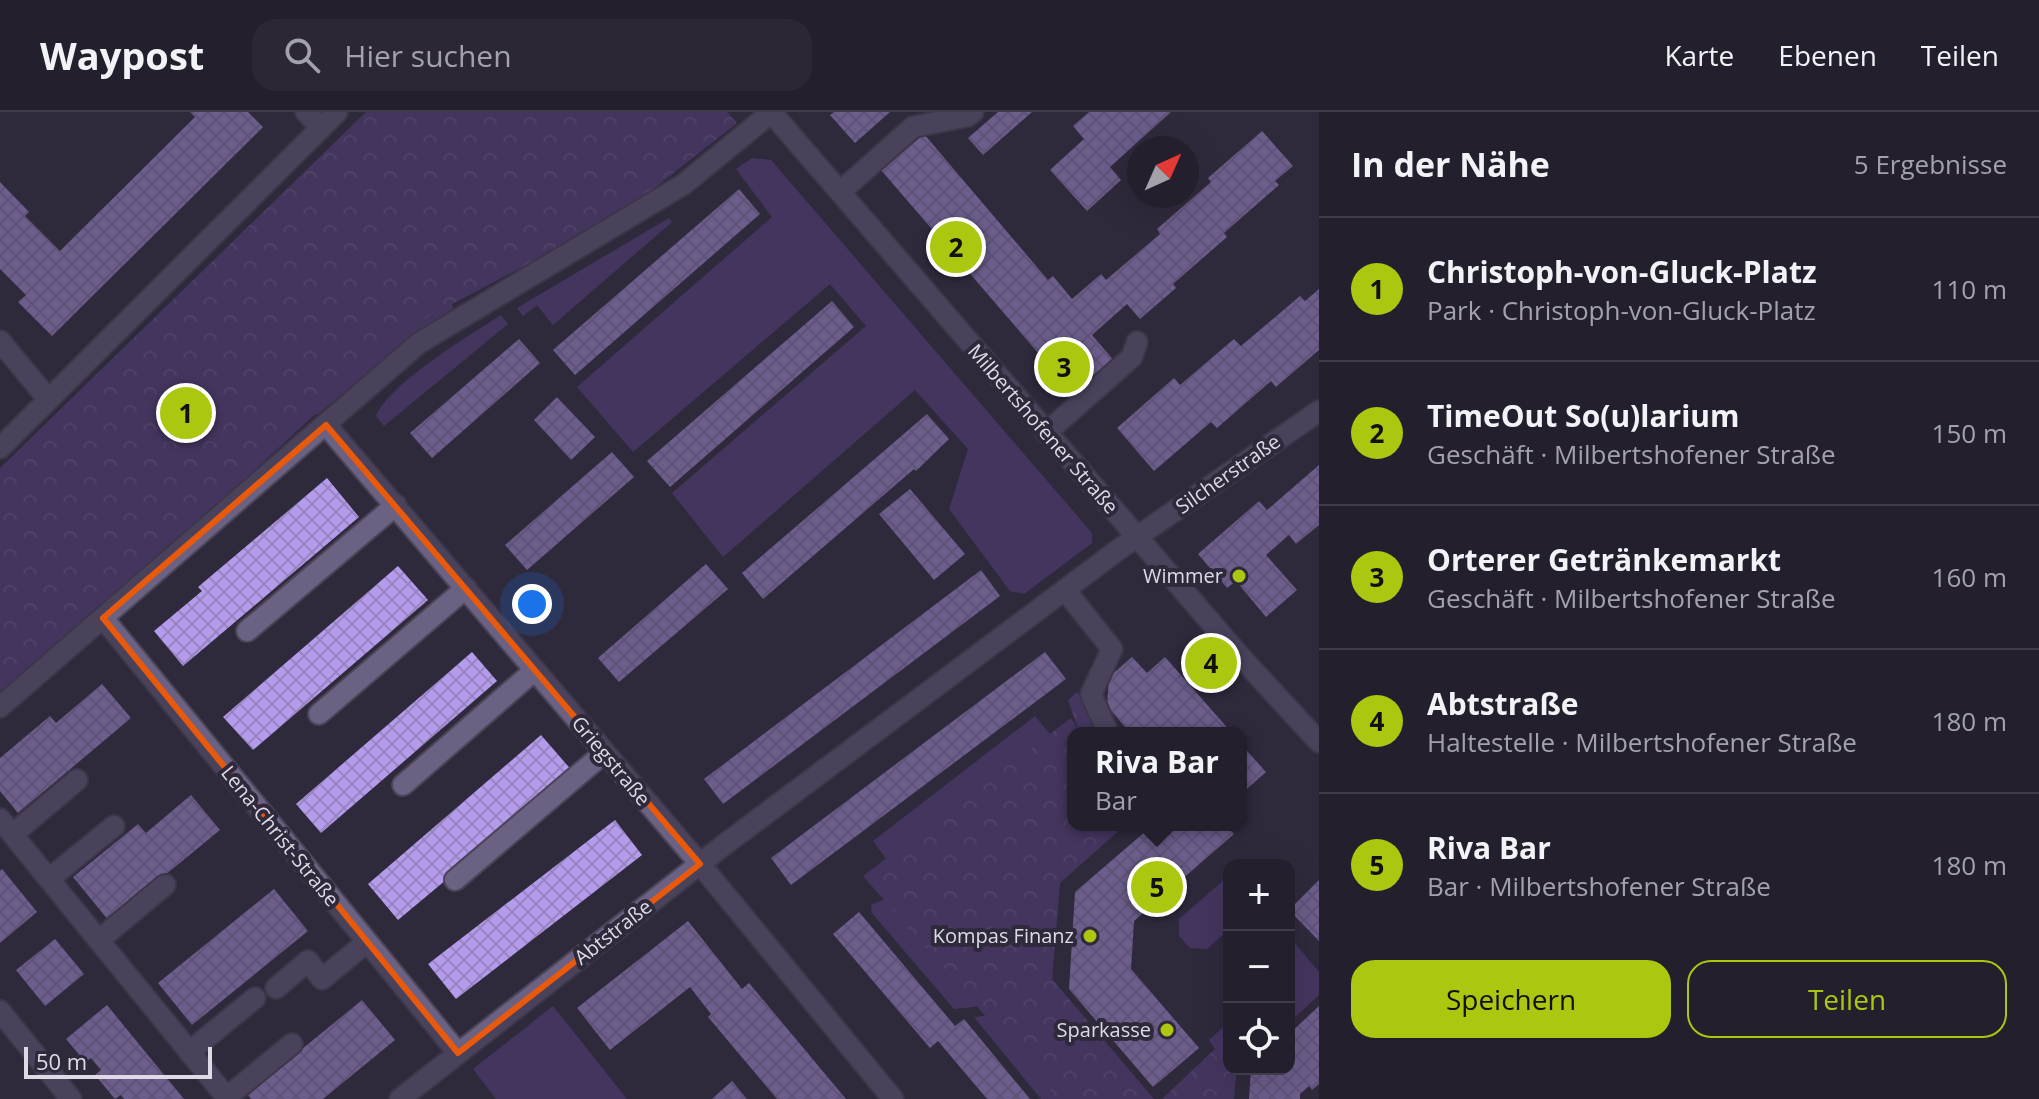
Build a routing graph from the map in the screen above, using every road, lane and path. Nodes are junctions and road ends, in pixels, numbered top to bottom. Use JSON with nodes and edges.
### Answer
{"nodes":[{"id":1,"x":306,"y":112,"type":"edge"},
{"id":2,"x":337,"y":112,"type":"edge"},
{"id":3,"x":771,"y":112,"type":"edge"},
{"id":4,"x":973,"y":112,"type":"edge"},
{"id":5,"x":321,"y":128,"type":"junction"},
{"id":6,"x":840,"y":192,"type":"junction"},
{"id":7,"x":0,"y":341,"type":"edge"},
{"id":8,"x":1137,"y":342,"type":"dead end"},
{"id":9,"x":48,"y":399,"type":"junction"},
{"id":10,"x":1319,"y":411,"type":"edge"},
{"id":11,"x":326,"y":425,"type":"junction"},
{"id":12,"x":1046,"y":433,"type":"junction"},
{"id":13,"x":0,"y":448,"type":"edge"},
{"id":14,"x":396,"y":505,"type":"junction"},
{"id":15,"x":1136,"y":537,"type":"junction"},
{"id":16,"x":466,"y":588,"type":"junction"},
{"id":17,"x":1065,"y":590,"type":"junction"},
{"id":18,"x":103,"y":618,"type":"junction"},
{"id":19,"x":247,"y":631,"type":"dead end"},
{"id":20,"x":535,"y":670,"type":"junction"},
{"id":21,"x":0,"y":707,"type":"edge"},
{"id":22,"x":319,"y":714,"type":"dead end"},
{"id":23,"x":1105,"y":727,"type":"edge"},
{"id":24,"x":1319,"y":742,"type":"edge"},
{"id":25,"x":604,"y":753,"type":"junction"},
{"id":26,"x":77,"y":780,"type":"dead end"},
{"id":27,"x":403,"y":785,"type":"dead end"},
{"id":28,"x":6,"y":826,"type":"edge"},
{"id":29,"x":114,"y":826,"type":"dead end"},
{"id":30,"x":700,"y":864,"type":"junction"},
{"id":31,"x":49,"y":879,"type":"junction"},
{"id":32,"x":455,"y":880,"type":"dead end"},
{"id":33,"x":165,"y":885,"type":"dead end"},
{"id":34,"x":99,"y":940,"type":"junction"},
{"id":35,"x":367,"y":942,"type":"junction"},
{"id":36,"x":276,"y":988,"type":"dead end"},
{"id":37,"x":255,"y":998,"type":"dead end"},
{"id":38,"x":0,"y":1011,"type":"edge"},
{"id":39,"x":292,"y":1044,"type":"dead end"},
{"id":40,"x":189,"y":1052,"type":"junction"},
{"id":41,"x":458,"y":1053,"type":"junction"},
{"id":42,"x":228,"y":1098,"type":"edge"},
{"id":43,"x":71,"y":1099,"type":"edge"},
{"id":44,"x":400,"y":1099,"type":"edge"},
{"id":45,"x":893,"y":1099,"type":"edge"}],
"edges":[{"from":1,"to":5,"type":"street"},
{"from":2,"to":5,"type":"street"},
{"from":3,"to":6,"type":"street","name":"Milbertshofener Straße"},
{"from":3,"to":11,"type":"street"},
{"from":4,"to":6,"type":"street"},
{"from":5,"to":9,"type":"street"},
{"from":6,"to":12,"type":"street","name":"Milbertshofener Straße"},
{"from":7,"to":9,"type":"street"},
{"from":8,"to":12,"type":"street"},
{"from":9,"to":13,"type":"street"},
{"from":10,"to":15,"type":"street","name":"Silcherstraße"},
{"from":11,"to":14,"type":"street","name":"Griegstraße"},
{"from":11,"to":18,"type":"street"},
{"from":12,"to":15,"type":"street","name":"Milbertshofener Straße"},
{"from":14,"to":16,"type":"street","name":"Griegstraße"},
{"from":14,"to":19,"type":"street"},
{"from":15,"to":17,"type":"street","name":"Abtstraße"},
{"from":15,"to":24,"type":"street","name":"Milbertshofener Straße"},
{"from":16,"to":20,"type":"street","name":"Griegstraße"},
{"from":16,"to":22,"type":"street"},
{"from":17,"to":23,"type":"street"},
{"from":17,"to":30,"type":"street","name":"Abtstraße"},
{"from":18,"to":21,"type":"street"},
{"from":18,"to":35,"type":"street","name":"Lena-Christ-Straße"},
{"from":20,"to":25,"type":"street","name":"Griegstraße"},
{"from":20,"to":27,"type":"street"},
{"from":25,"to":30,"type":"street","name":"Griegstraße"},
{"from":25,"to":32,"type":"street"},
{"from":26,"to":28,"type":"street"},
{"from":28,"to":31,"type":"street"},
{"from":29,"to":31,"type":"street"},
{"from":30,"to":41,"type":"street","name":"Abtstraße"},
{"from":30,"to":45,"type":"street","name":"Griegstraße"},
{"from":31,"to":34,"type":"street"},
{"from":33,"to":34,"type":"street"},
{"from":34,"to":40,"type":"street"},
{"from":35,"to":36,"type":"street"},
{"from":35,"to":41,"type":"street","name":"Lena-Christ-Straße"},
{"from":37,"to":40,"type":"street"},
{"from":38,"to":43,"type":"street"},
{"from":39,"to":42,"type":"street"},
{"from":40,"to":42,"type":"street"},
{"from":41,"to":44,"type":"street","name":"Abtstraße"}]}
